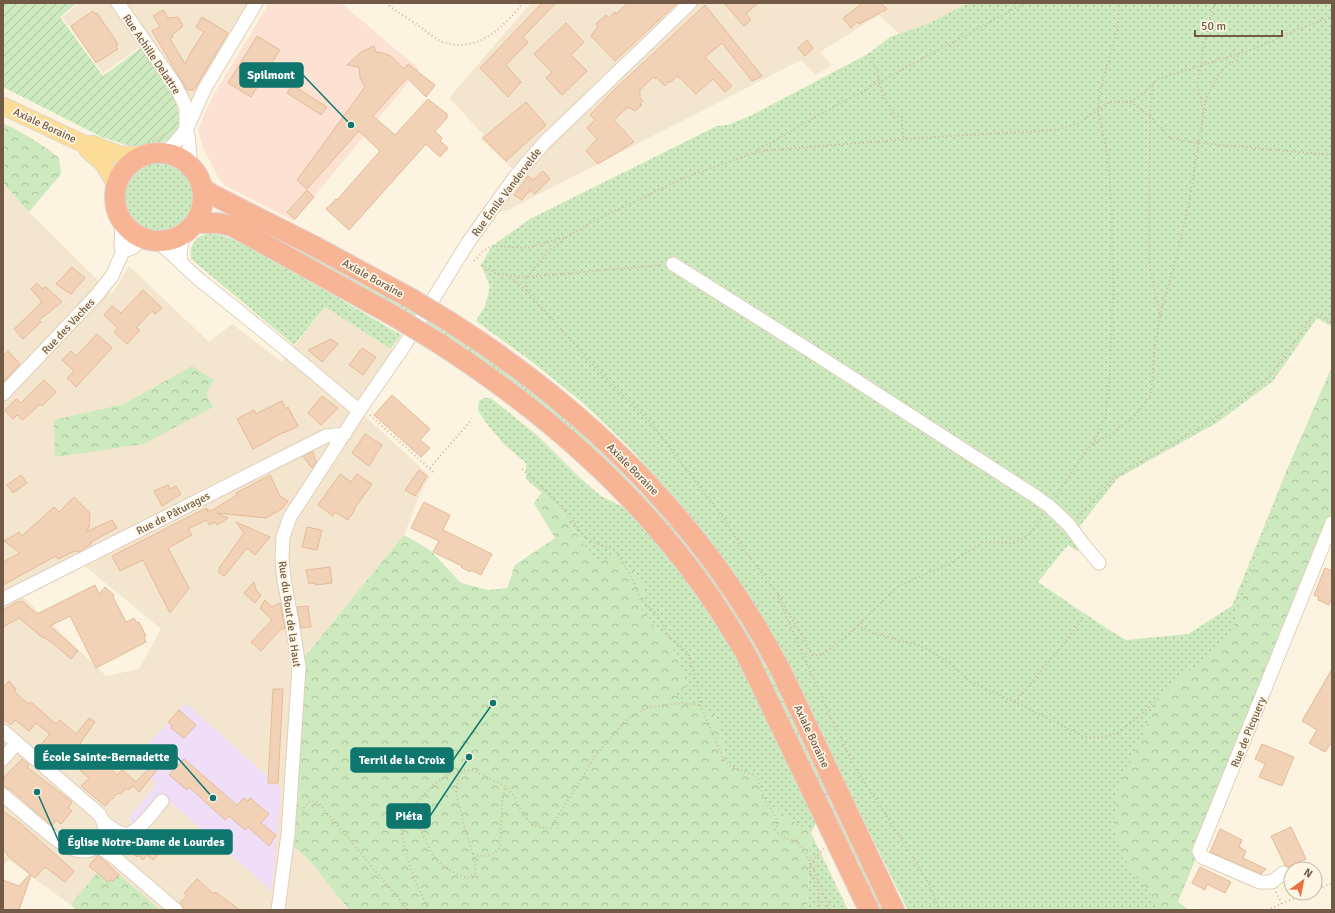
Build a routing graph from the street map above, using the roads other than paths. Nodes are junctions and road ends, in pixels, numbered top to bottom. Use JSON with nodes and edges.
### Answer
{"nodes":[{"id":1,"x":118,"y":3,"type":"edge"},
{"id":2,"x":256,"y":3,"type":"edge"},
{"id":3,"x":690,"y":3,"type":"edge"},
{"id":4,"x":3,"y":106,"type":"edge"},
{"id":5,"x":186,"y":130,"type":"junction"},
{"id":6,"x":165,"y":144,"type":"junction"},
{"id":7,"x":86,"y":145,"type":"junction"},
{"id":8,"x":144,"y":149,"type":"junction"},
{"id":9,"x":191,"y":166,"type":"junction"},
{"id":10,"x":116,"y":185,"type":"junction"},
{"id":11,"x":202,"y":188,"type":"junction"},
{"id":12,"x":122,"y":221,"type":"junction"},
{"id":13,"x":189,"y":228,"type":"junction"},
{"id":14,"x":150,"y":240,"type":"junction"},
{"id":15,"x":123,"y":251,"type":"junction"},
{"id":16,"x":181,"y":262,"type":"junction"},
{"id":17,"x":673,"y":264,"type":"road end"},
{"id":18,"x":3,"y":394,"type":"edge"},
{"id":19,"x":360,"y":409,"type":"junction"},
{"id":20,"x":345,"y":434,"type":"junction"},
{"id":21,"x":1332,"y":523,"type":"edge"},
{"id":22,"x":1099,"y":563,"type":"dead end"},
{"id":23,"x":3,"y":599,"type":"edge"},
{"id":24,"x":3,"y":731,"type":"edge"},
{"id":25,"x":17,"y":743,"type":"junction"},
{"id":26,"x":3,"y":759,"type":"edge"},
{"id":27,"x":3,"y":795,"type":"edge"},
{"id":28,"x":162,"y":801,"type":"dead end"},
{"id":29,"x":105,"y":824,"type":"junction"},
{"id":30,"x":98,"y":846,"type":"junction"},
{"id":31,"x":1283,"y":873,"type":"dead end"},
{"id":32,"x":176,"y":910,"type":"edge"},
{"id":33,"x":278,"y":910,"type":"edge"},
{"id":34,"x":869,"y":910,"type":"edge"},
{"id":35,"x":894,"y":910,"type":"edge"}],
"edges":[{"from":1,"to":5,"type":"street","name":"Rue Achille Delattre"},
{"from":2,"to":5,"type":"street"},
{"from":3,"to":19,"type":"street","name":"Rue Émile Vandervelde"},
{"from":4,"to":7,"type":"main road","name":"Axiale Boraine"},
{"from":5,"to":6,"type":"street"},
{"from":5,"to":9,"type":"street"},
{"from":6,"to":8,"type":"highway","name":"Axiale Boraine"},
{"from":6,"to":9,"type":"highway","name":"Axiale Boraine"},
{"from":7,"to":8,"type":"main road","name":"Axiale Boraine"},
{"from":7,"to":10,"type":"main road","name":"Axiale Boraine"},
{"from":8,"to":10,"type":"highway","name":"Axiale Boraine"},
{"from":9,"to":11,"type":"highway","name":"Axiale Boraine"},
{"from":10,"to":12,"type":"highway","name":"Axiale Boraine"},
{"from":11,"to":13,"type":"highway","name":"Axiale Boraine"},
{"from":11,"to":35,"type":"highway","name":"Axiale Boraine","bridge":true},
{"from":12,"to":14,"type":"highway","name":"Axiale Boraine"},
{"from":12,"to":15,"type":"street","name":"Rue des Vaches"},
{"from":13,"to":14,"type":"highway"},
{"from":13,"to":16,"type":"street"},
{"from":13,"to":34,"type":"highway","bridge":true},
{"from":14,"to":15,"type":"street"},
{"from":14,"to":16,"type":"street"},
{"from":15,"to":18,"type":"street","name":"Rue des Vaches"},
{"from":16,"to":19,"type":"street"},
{"from":17,"to":22,"type":"street"},
{"from":19,"to":20,"type":"street","name":"Rue du Bout de la Haut"},
{"from":20,"to":23,"type":"street","name":"Rue de Pâturages"},
{"from":20,"to":33,"type":"street","name":"Rue du Bout de la Haut"},
{"from":21,"to":31,"type":"street","name":"Rue de Picquery"},
{"from":24,"to":25,"type":"street"},
{"from":25,"to":26,"type":"street"},
{"from":25,"to":29,"type":"street"},
{"from":27,"to":30,"type":"street"},
{"from":28,"to":29,"type":"street"},
{"from":29,"to":30,"type":"street"},
{"from":30,"to":32,"type":"street"}]}
